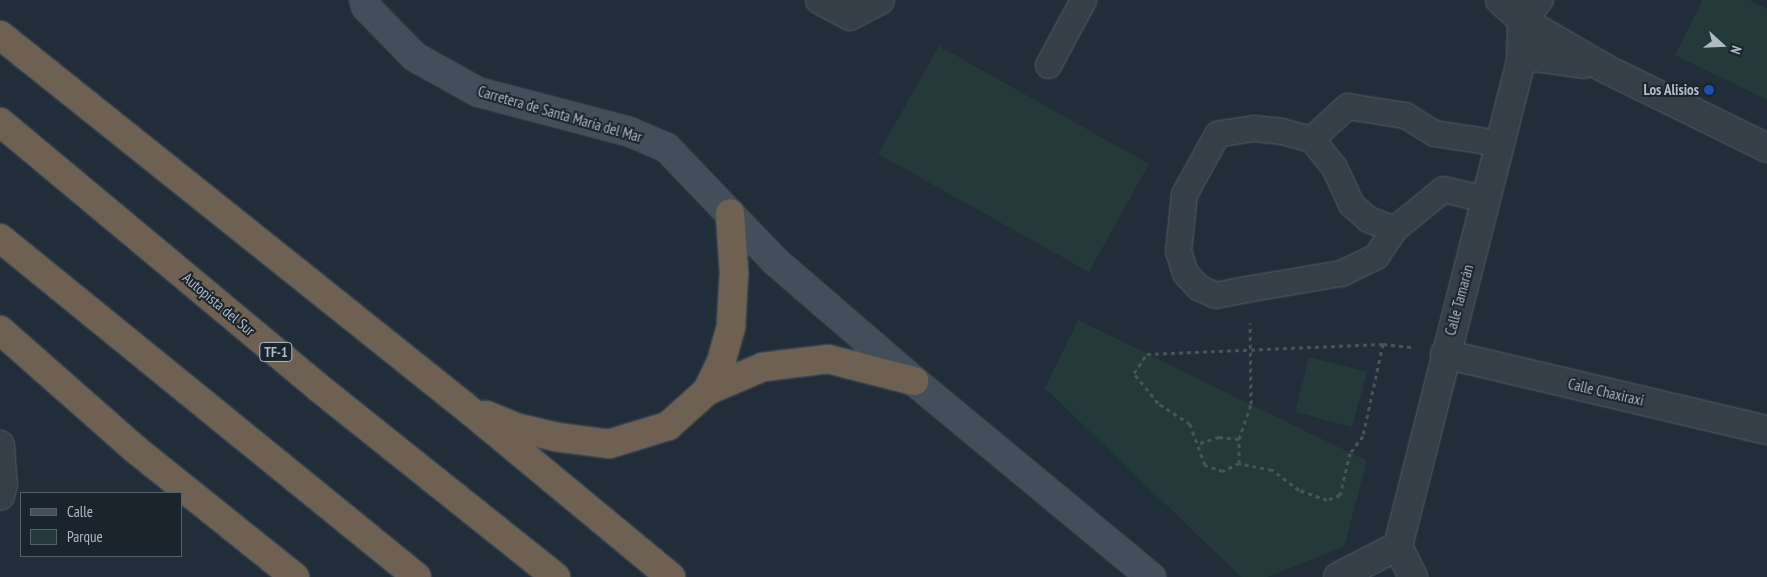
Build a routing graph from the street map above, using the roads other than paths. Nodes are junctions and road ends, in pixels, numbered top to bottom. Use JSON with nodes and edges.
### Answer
{"nodes":[{"id":1,"x":364,"y":0,"type":"edge"},
{"id":2,"x":820,"y":0,"type":"edge"},
{"id":3,"x":880,"y":0,"type":"edge"},
{"id":4,"x":1083,"y":0,"type":"edge"},
{"id":5,"x":1500,"y":0,"type":"edge"},
{"id":6,"x":1531,"y":10,"type":"edge"},
{"id":7,"x":0,"y":35,"type":"edge"},
{"id":8,"x":1521,"y":61,"type":"junction"},
{"id":9,"x":1048,"y":65,"type":"dead end"},
{"id":10,"x":1608,"y":70,"type":"junction"},
{"id":11,"x":0,"y":122,"type":"edge"},
{"id":12,"x":1311,"y":140,"type":"junction"},
{"id":13,"x":1500,"y":143,"type":"junction"},
{"id":14,"x":1767,"y":148,"type":"edge"},
{"id":15,"x":1486,"y":199,"type":"junction"},
{"id":16,"x":730,"y":214,"type":"junction"},
{"id":17,"x":1394,"y":229,"type":"junction"},
{"id":18,"x":0,"y":238,"type":"edge"},
{"id":19,"x":0,"y":330,"type":"edge"},
{"id":20,"x":1445,"y":354,"type":"junction"},
{"id":21,"x":914,"y":381,"type":"junction"},
{"id":22,"x":707,"y":391,"type":"junction"},
{"id":23,"x":463,"y":406,"type":"junction"},
{"id":24,"x":1767,"y":430,"type":"edge"},
{"id":25,"x":0,"y":445,"type":"edge"},
{"id":26,"x":0,"y":496,"type":"edge"},
{"id":27,"x":1398,"y":546,"type":"junction"},
{"id":28,"x":295,"y":577,"type":"edge"},
{"id":29,"x":417,"y":577,"type":"edge"},
{"id":30,"x":556,"y":577,"type":"edge"},
{"id":31,"x":671,"y":577,"type":"edge"},
{"id":32,"x":1151,"y":577,"type":"edge"},
{"id":33,"x":1338,"y":577,"type":"edge"},
{"id":34,"x":1413,"y":577,"type":"edge"}],
"edges":[{"from":1,"to":16,"type":"main road","name":"Carretera de Santa María del Mar"},
{"from":2,"to":3,"type":"street"},
{"from":4,"to":9,"type":"lane"},
{"from":5,"to":6,"type":"street"},
{"from":6,"to":8,"type":"street","name":"Calle Tamarán"},
{"from":6,"to":10,"type":"street"},
{"from":7,"to":23,"type":"highway"},
{"from":8,"to":10,"type":"street"},
{"from":8,"to":13,"type":"street","name":"Calle Tamarán"},
{"from":10,"to":14,"type":"street"},
{"from":11,"to":30,"type":"highway","name":"Autopista del Sur","number":"TF-1"},
{"from":12,"to":13,"type":"lane"},
{"from":12,"to":17,"type":"lane"},
{"from":12,"to":17,"type":"lane"},
{"from":13,"to":15,"type":"street","name":"Calle Tamarán"},
{"from":15,"to":17,"type":"lane"},
{"from":15,"to":20,"type":"street","name":"Calle Tamarán"},
{"from":16,"to":21,"type":"main road","name":"Carretera de Santa María del Mar"},
{"from":16,"to":22,"type":"highway"},
{"from":18,"to":29,"type":"highway"},
{"from":19,"to":28,"type":"highway"},
{"from":20,"to":24,"type":"street","name":"Calle Chaxiraxi"},
{"from":20,"to":27,"type":"street","name":"Calle Tamarán"},
{"from":21,"to":22,"type":"highway"},
{"from":21,"to":32,"type":"main road","name":"Carretera de Santa María del Mar"},
{"from":22,"to":23,"type":"highway"},
{"from":23,"to":31,"type":"highway"},
{"from":25,"to":26,"type":"street"},
{"from":27,"to":33,"type":"street"},
{"from":27,"to":34,"type":"street"}]}
